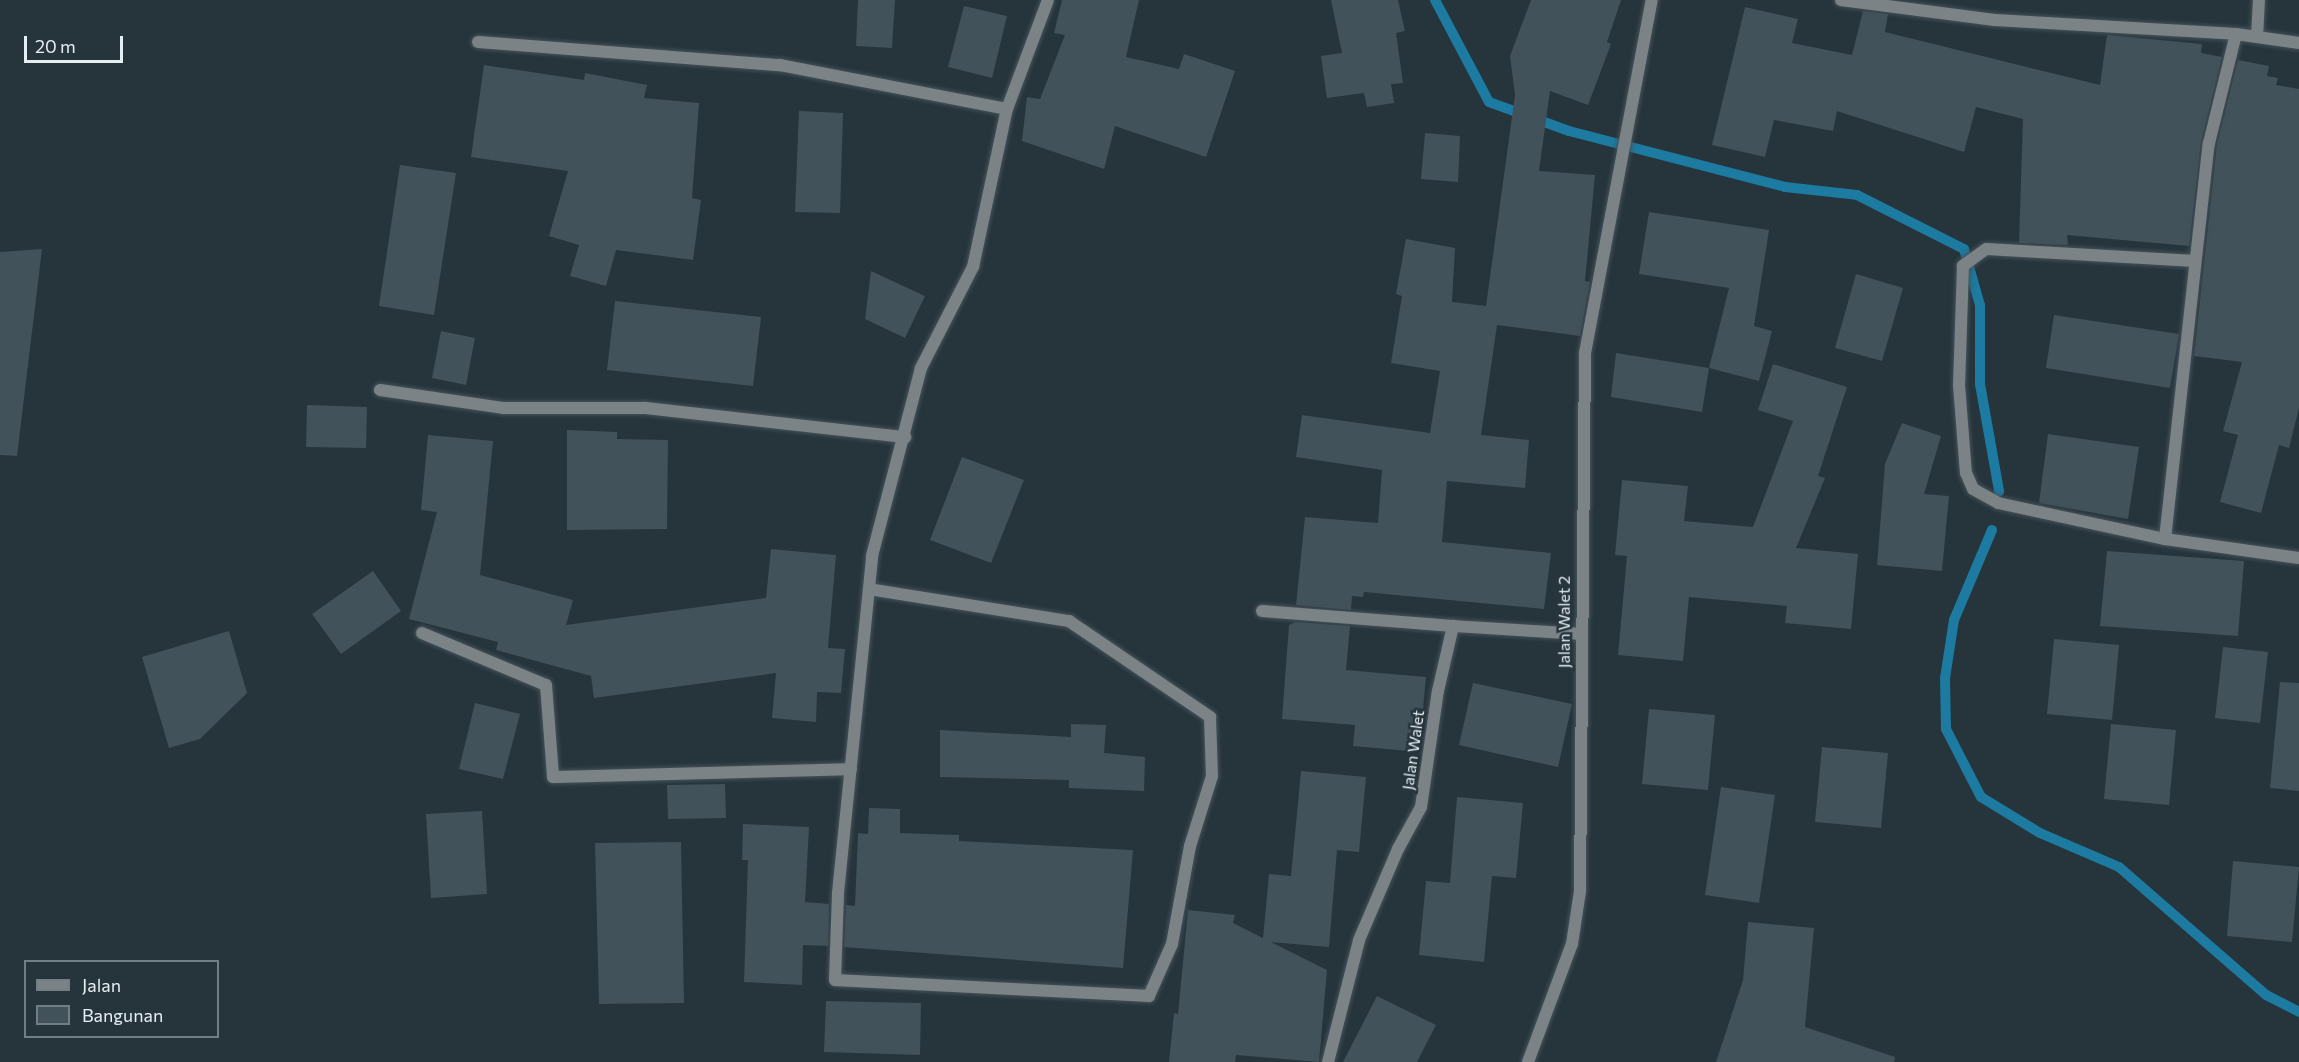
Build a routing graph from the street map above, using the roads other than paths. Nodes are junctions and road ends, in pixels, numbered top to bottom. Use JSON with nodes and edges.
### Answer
{"nodes":[{"id":1,"x":1048,"y":0,"type":"edge"},
{"id":2,"x":1652,"y":0,"type":"edge"},
{"id":3,"x":1840,"y":0,"type":"edge"},
{"id":4,"x":2259,"y":0,"type":"edge"},
{"id":5,"x":2236,"y":34,"type":"junction"},
{"id":6,"x":2257,"y":37,"type":"junction"},
{"id":7,"x":478,"y":42,"type":"dead end"},
{"id":8,"x":2299,"y":43,"type":"edge"},
{"id":9,"x":1007,"y":109,"type":"junction"},
{"id":10,"x":2195,"y":261,"type":"junction"},
{"id":11,"x":380,"y":390,"type":"dead end"},
{"id":12,"x":905,"y":437,"type":"junction"},
{"id":13,"x":2165,"y":539,"type":"junction"},
{"id":14,"x":2299,"y":558,"type":"edge"},
{"id":15,"x":869,"y":589,"type":"junction"},
{"id":16,"x":1262,"y":611,"type":"dead end"},
{"id":17,"x":1453,"y":626,"type":"junction"},
{"id":18,"x":422,"y":633,"type":"dead end"},
{"id":19,"x":1580,"y":634,"type":"junction"},
{"id":20,"x":851,"y":769,"type":"junction"},
{"id":21,"x":1328,"y":1062,"type":"edge"},
{"id":22,"x":1528,"y":1062,"type":"edge"}],
"edges":[{"from":1,"to":9,"type":"street"},
{"from":2,"to":19,"type":"street","name":"Jalan Walet 2"},
{"from":3,"to":5,"type":"street"},
{"from":4,"to":6,"type":"street"},
{"from":5,"to":6,"type":"street"},
{"from":5,"to":10,"type":"street"},
{"from":6,"to":8,"type":"street"},
{"from":7,"to":9,"type":"street"},
{"from":9,"to":12,"type":"street"},
{"from":10,"to":13,"type":"street"},
{"from":10,"to":13,"type":"street"},
{"from":11,"to":12,"type":"street"},
{"from":12,"to":15,"type":"street"},
{"from":13,"to":14,"type":"street"},
{"from":15,"to":20,"type":"street"},
{"from":15,"to":20,"type":"street"},
{"from":16,"to":17,"type":"street"},
{"from":17,"to":19,"type":"street"},
{"from":17,"to":21,"type":"street","name":"Jalan Walet"},
{"from":18,"to":20,"type":"street"},
{"from":19,"to":22,"type":"street","name":"Jalan Walet 2"}]}
